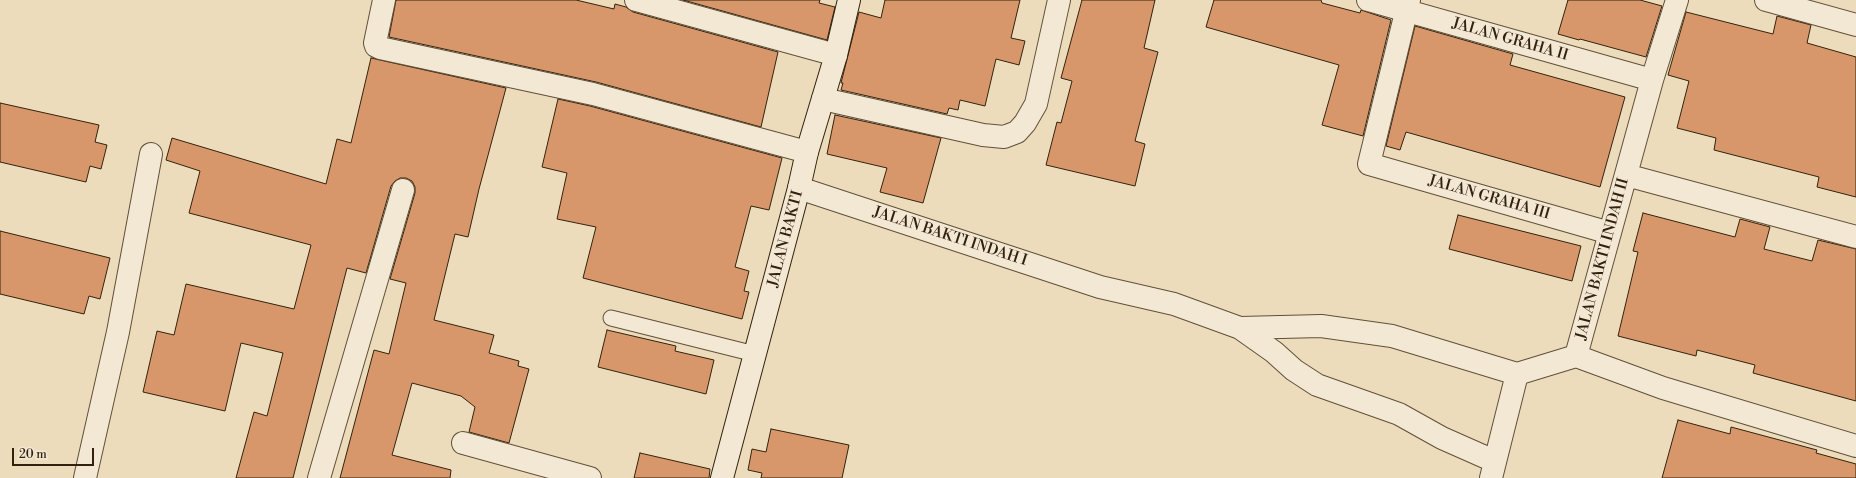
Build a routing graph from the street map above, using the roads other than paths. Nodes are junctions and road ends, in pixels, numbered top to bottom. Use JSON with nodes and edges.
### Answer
{"nodes":[{"id":1,"x":384,"y":0,"type":"edge"},
{"id":2,"x":636,"y":0,"type":"edge"},
{"id":3,"x":849,"y":0,"type":"edge"},
{"id":4,"x":1059,"y":0,"type":"edge"},
{"id":5,"x":1368,"y":0,"type":"edge"},
{"id":6,"x":1677,"y":0,"type":"edge"},
{"id":7,"x":1766,"y":0,"type":"edge"},
{"id":8,"x":1408,"y":5,"type":"edge"},
{"id":9,"x":1856,"y":26,"type":"edge"},
{"id":10,"x":836,"y":55,"type":"junction"},
{"id":11,"x":1652,"y":80,"type":"junction"},
{"id":12,"x":822,"y":99,"type":"junction"},
{"id":13,"x":807,"y":152,"type":"junction"},
{"id":14,"x":151,"y":154,"type":"dead end"},
{"id":15,"x":1626,"y":175,"type":"junction"},
{"id":16,"x":799,"y":188,"type":"junction"},
{"id":17,"x":403,"y":190,"type":"dead end"},
{"id":18,"x":1610,"y":233,"type":"junction"},
{"id":19,"x":1856,"y":237,"type":"edge"},
{"id":20,"x":612,"y":318,"type":"dead end"},
{"id":21,"x":1240,"y":328,"type":"junction"},
{"id":22,"x":755,"y":354,"type":"junction"},
{"id":23,"x":1576,"y":356,"type":"junction"},
{"id":24,"x":1517,"y":374,"type":"junction"},
{"id":25,"x":463,"y":443,"type":"dead end"},
{"id":26,"x":1856,"y":446,"type":"edge"},
{"id":27,"x":1493,"y":470,"type":"edge"},
{"id":28,"x":85,"y":478,"type":"edge"},
{"id":29,"x":320,"y":478,"type":"edge"},
{"id":30,"x":590,"y":478,"type":"edge"},
{"id":31,"x":722,"y":478,"type":"edge"}],
"edges":[{"from":1,"to":13,"type":"street"},
{"from":2,"to":10,"type":"street"},
{"from":3,"to":10,"type":"street","name":"JALAN BAKTI"},
{"from":4,"to":12,"type":"street"},
{"from":5,"to":8,"type":"street","name":"JALAN GRAHA II"},
{"from":6,"to":11,"type":"street","name":"JALAN BAKTI INDAH II"},
{"from":7,"to":9,"type":"street"},
{"from":8,"to":11,"type":"street","name":"JALAN GRAHA II"},
{"from":8,"to":18,"type":"street","name":"JALAN GRAHA III"},
{"from":10,"to":12,"type":"street","name":"JALAN BAKTI"},
{"from":11,"to":15,"type":"street","name":"JALAN BAKTI INDAH II"},
{"from":12,"to":13,"type":"street","name":"JALAN BAKTI"},
{"from":13,"to":16,"type":"street","name":"JALAN BAKTI"},
{"from":14,"to":28,"type":"street"},
{"from":15,"to":18,"type":"street","name":"JALAN BAKTI INDAH II"},
{"from":15,"to":19,"type":"street"},
{"from":16,"to":21,"type":"street","name":"JALAN BAKTI INDAH I"},
{"from":16,"to":22,"type":"street","name":"JALAN BAKTI"},
{"from":17,"to":29,"type":"street"},
{"from":18,"to":23,"type":"street","name":"JALAN BAKTI INDAH II"},
{"from":20,"to":22,"type":"lane"},
{"from":21,"to":24,"type":"street"},
{"from":21,"to":27,"type":"street"},
{"from":22,"to":31,"type":"street","name":"JALAN BAKTI"},
{"from":23,"to":24,"type":"street","name":"JALAN BAKTI INDAH II"},
{"from":23,"to":26,"type":"street"},
{"from":24,"to":27,"type":"street"},
{"from":25,"to":30,"type":"street"}]}
